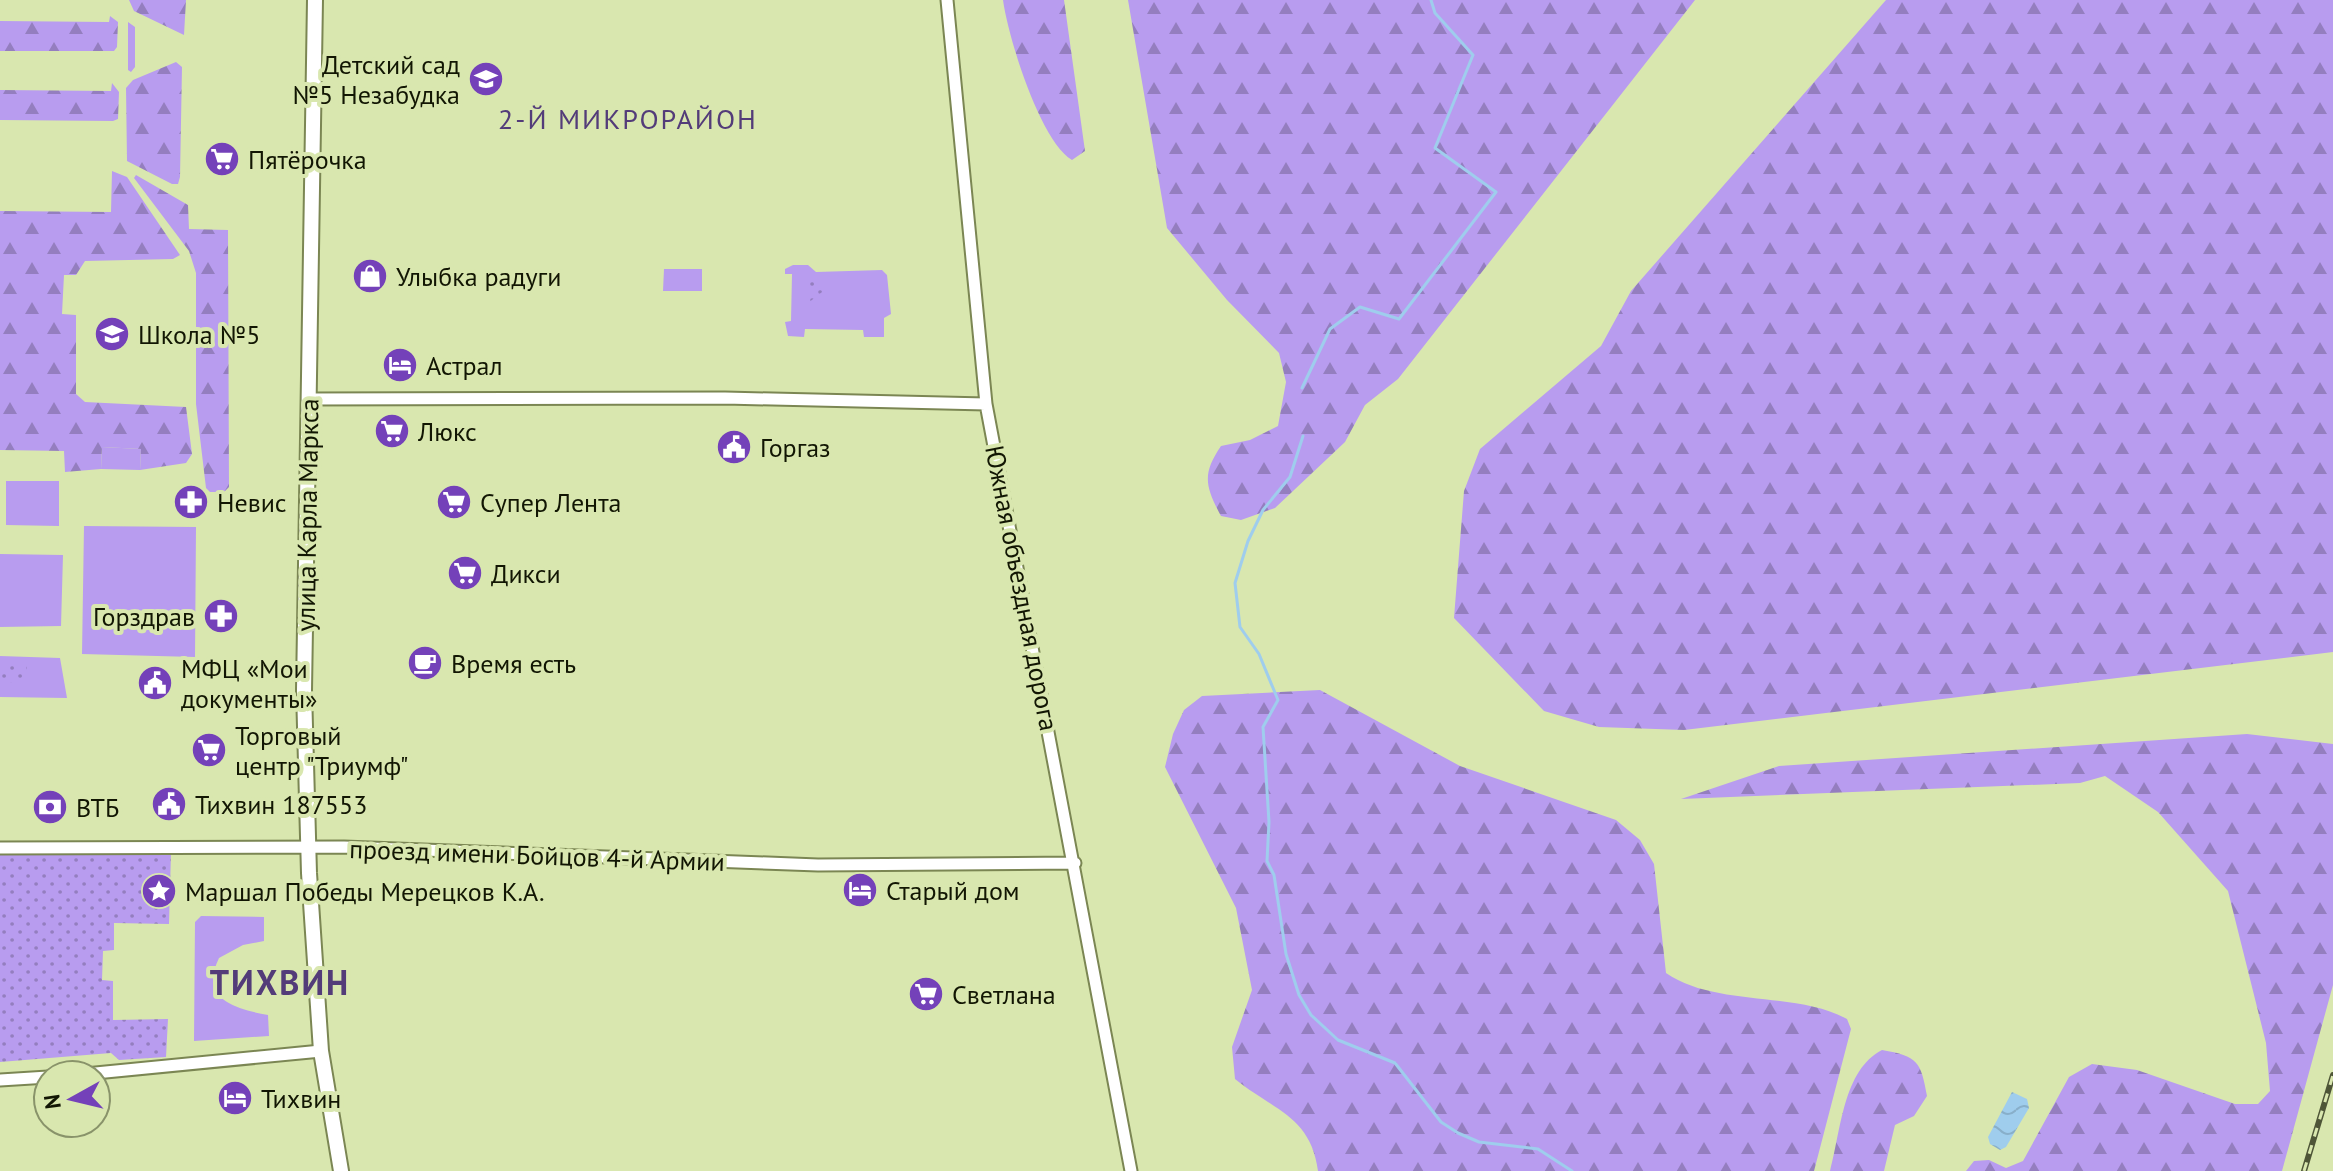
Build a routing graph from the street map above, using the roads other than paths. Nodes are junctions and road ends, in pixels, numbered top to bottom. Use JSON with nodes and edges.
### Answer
{"nodes":[{"id":1,"x":315,"y":0,"type":"edge"},
{"id":2,"x":947,"y":0,"type":"edge"},
{"id":3,"x":310,"y":399,"type":"junction"},
{"id":4,"x":986,"y":404,"type":"junction"},
{"id":5,"x":309,"y":847,"type":"junction"},
{"id":6,"x":0,"y":848,"type":"edge"},
{"id":7,"x":1075,"y":863,"type":"junction"},
{"id":8,"x":321,"y":1051,"type":"junction"},
{"id":9,"x":112,"y":1071,"type":"edge"},
{"id":10,"x":32,"y":1078,"type":"edge"},
{"id":11,"x":0,"y":1080,"type":"edge"},
{"id":12,"x":341,"y":1171,"type":"edge"},
{"id":13,"x":1131,"y":1171,"type":"edge"}],
"edges":[{"from":1,"to":3,"type":"main road","name":"улица Карла Маркса"},
{"from":2,"to":4,"type":"street","name":"Южная объездная дорога"},
{"from":3,"to":4,"type":"street"},
{"from":3,"to":5,"type":"main road","name":"улица Карла Маркса"},
{"from":4,"to":7,"type":"street","name":"Южная объездная дорога"},
{"from":5,"to":6,"type":"street","name":"проезд имени Бойцов 4-й Армии"},
{"from":5,"to":7,"type":"street","name":"проезд имени Бойцов 4-й Армии"},
{"from":5,"to":8,"type":"main road","name":"улица Карла Маркса"},
{"from":7,"to":13,"type":"street","name":"Южная объездная дорога"},
{"from":8,"to":9,"type":"street"},
{"from":8,"to":12,"type":"main road","name":"улица Карла Маркса"},
{"from":10,"to":11,"type":"street"}]}
